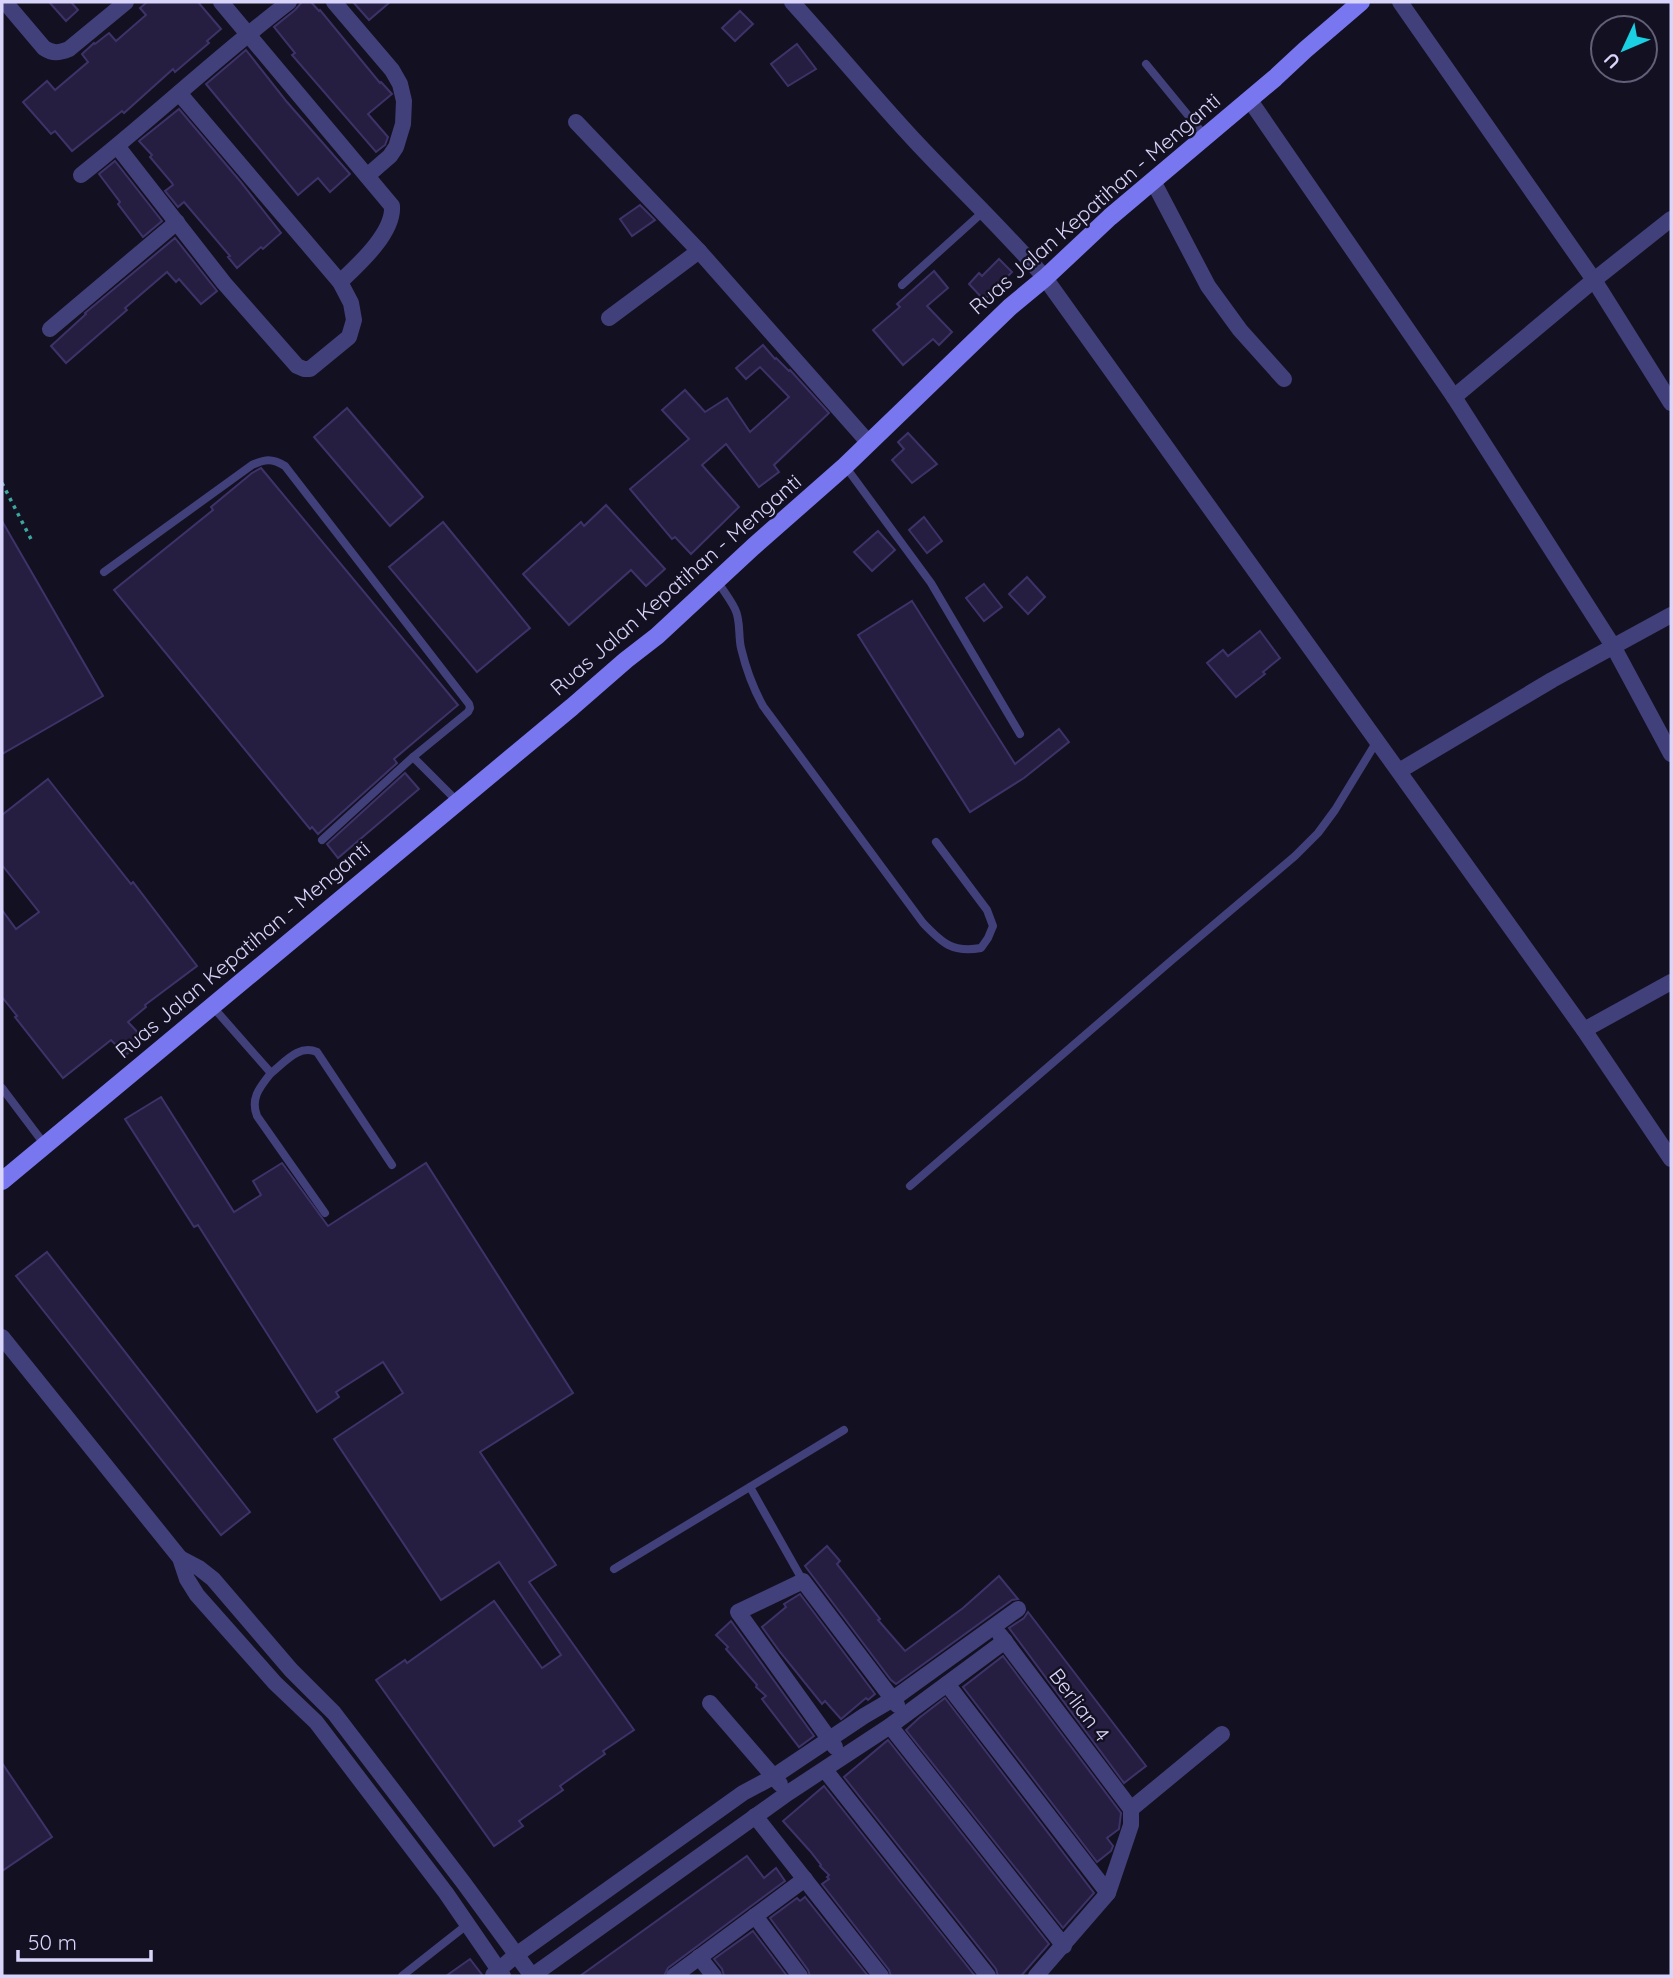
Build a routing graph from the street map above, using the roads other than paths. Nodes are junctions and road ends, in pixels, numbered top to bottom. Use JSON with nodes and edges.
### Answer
{"nodes":[{"id":1,"x":5,"y":2,"type":"edge"},
{"id":2,"x":126,"y":2,"type":"edge"},
{"id":3,"x":221,"y":2,"type":"edge"},
{"id":4,"x":289,"y":2,"type":"edge"},
{"id":5,"x":334,"y":2,"type":"edge"},
{"id":6,"x":792,"y":2,"type":"edge"},
{"id":7,"x":1361,"y":2,"type":"edge"},
{"id":8,"x":1400,"y":2,"type":"edge"},
{"id":9,"x":247,"y":34,"type":"junction"},
{"id":10,"x":1146,"y":64,"type":"dead end"},
{"id":11,"x":179,"y":93,"type":"junction"},
{"id":12,"x":1249,"y":99,"type":"junction"},
{"id":13,"x":576,"y":122,"type":"dead end"},
{"id":14,"x":1205,"y":136,"type":"junction"},
{"id":15,"x":117,"y":146,"type":"junction"},
{"id":16,"x":80,"y":175,"type":"dead end"},
{"id":17,"x":367,"y":177,"type":"junction"},
{"id":18,"x":1153,"y":181,"type":"junction"},
{"id":19,"x":984,"y":211,"type":"junction"},
{"id":20,"x":1671,"y":219,"type":"edge"},
{"id":21,"x":177,"y":222,"type":"junction"},
{"id":22,"x":699,"y":251,"type":"junction"},
{"id":23,"x":1045,"y":278,"type":"junction"},
{"id":24,"x":1594,"y":280,"type":"junction"},
{"id":25,"x":340,"y":282,"type":"junction"},
{"id":26,"x":902,"y":285,"type":"dead end"},
{"id":27,"x":609,"y":318,"type":"dead end"},
{"id":28,"x":50,"y":330,"type":"dead end"},
{"id":29,"x":1284,"y":379,"type":"dead end"},
{"id":30,"x":1454,"y":397,"type":"junction"},
{"id":31,"x":1671,"y":402,"type":"edge"},
{"id":32,"x":869,"y":442,"type":"junction"},
{"id":33,"x":845,"y":466,"type":"junction"},
{"id":34,"x":104,"y":572,"type":"dead end"},
{"id":35,"x":717,"y":581,"type":"junction"},
{"id":36,"x":1671,"y":615,"type":"edge"},
{"id":37,"x":1613,"y":646,"type":"junction"},
{"id":38,"x":1020,"y":734,"type":"dead end"},
{"id":39,"x":1377,"y":741,"type":"junction"},
{"id":40,"x":1671,"y":754,"type":"edge"},
{"id":41,"x":413,"y":757,"type":"junction"},
{"id":42,"x":1399,"y":771,"type":"junction"},
{"id":43,"x":457,"y":801,"type":"junction"},
{"id":44,"x":322,"y":840,"type":"dead end"},
{"id":45,"x":936,"y":842,"type":"dead end"},
{"id":46,"x":1671,"y":982,"type":"edge"},
{"id":47,"x":212,"y":1006,"type":"junction"},
{"id":48,"x":1584,"y":1030,"type":"junction"},
{"id":49,"x":271,"y":1073,"type":"junction"},
{"id":50,"x":2,"y":1088,"type":"edge"},
{"id":51,"x":45,"y":1145,"type":"junction"},
{"id":52,"x":1671,"y":1159,"type":"edge"},
{"id":53,"x":392,"y":1165,"type":"dead end"},
{"id":54,"x":2,"y":1181,"type":"edge"},
{"id":55,"x":910,"y":1186,"type":"dead end"},
{"id":56,"x":325,"y":1213,"type":"dead end"},
{"id":57,"x":2,"y":1337,"type":"edge"},
{"id":58,"x":844,"y":1430,"type":"dead end"},
{"id":59,"x":750,"y":1487,"type":"junction"},
{"id":60,"x":180,"y":1558,"type":"junction"},
{"id":61,"x":614,"y":1569,"type":"dead end"},
{"id":62,"x":803,"y":1581,"type":"junction"},
{"id":63,"x":1018,"y":1609,"type":"dead end"},
{"id":64,"x":995,"y":1626,"type":"junction"},
{"id":65,"x":1004,"y":1642,"type":"junction"},
{"id":66,"x":947,"y":1685,"type":"junction"},
{"id":67,"x":311,"y":1690,"type":"junction"},
{"id":68,"x":893,"y":1699,"type":"junction"},
{"id":69,"x":710,"y":1703,"type":"dead end"},
{"id":70,"x":298,"y":1705,"type":"junction"},
{"id":71,"x":905,"y":1715,"type":"junction"},
{"id":72,"x":890,"y":1726,"type":"junction"},
{"id":73,"x":1222,"y":1734,"type":"dead end"},
{"id":74,"x":830,"y":1740,"type":"junction"},
{"id":75,"x":843,"y":1757,"type":"junction"},
{"id":76,"x":825,"y":1770,"type":"junction"},
{"id":77,"x":773,"y":1777,"type":"junction"},
{"id":78,"x":788,"y":1793,"type":"junction"},
{"id":79,"x":1131,"y":1810,"type":"junction"},
{"id":80,"x":755,"y":1816,"type":"junction"},
{"id":81,"x":655,"y":1857,"type":"junction"},
{"id":82,"x":671,"y":1877,"type":"junction"},
{"id":83,"x":805,"y":1879,"type":"junction"},
{"id":84,"x":463,"y":1882,"type":"junction"},
{"id":85,"x":1108,"y":1893,"type":"junction"},
{"id":86,"x":446,"y":1894,"type":"junction"},
{"id":87,"x":755,"y":1916,"type":"junction"},
{"id":88,"x":468,"y":1924,"type":"junction"},
{"id":89,"x":1064,"y":1946,"type":"junction"},
{"id":90,"x":516,"y":1955,"type":"junction"},
{"id":91,"x":699,"y":1957,"type":"junction"},
{"id":92,"x":498,"y":1974,"type":"edge"},
{"id":93,"x":402,"y":1976,"type":"edge"},
{"id":94,"x":532,"y":1976,"type":"edge"},
{"id":95,"x":674,"y":1976,"type":"edge"},
{"id":96,"x":714,"y":1976,"type":"edge"},
{"id":97,"x":800,"y":1976,"type":"edge"},
{"id":98,"x":881,"y":1976,"type":"edge"},
{"id":99,"x":989,"y":1976,"type":"edge"},
{"id":100,"x":1036,"y":1976,"type":"edge"}],
"edges":[{"from":1,"to":2,"type":"street"},
{"from":3,"to":9,"type":"street"},
{"from":4,"to":9,"type":"street"},
{"from":5,"to":17,"type":"street"},
{"from":6,"to":19,"type":"street"},
{"from":7,"to":12,"type":"main road","name":"Ruas Jalan Kepatihan - Menganti"},
{"from":8,"to":24,"type":"street"},
{"from":9,"to":11,"type":"street"},
{"from":9,"to":17,"type":"street"},
{"from":10,"to":14,"type":"lane"},
{"from":11,"to":15,"type":"street"},
{"from":11,"to":25,"type":"street"},
{"from":12,"to":14,"type":"main road","name":"Ruas Jalan Kepatihan - Menganti"},
{"from":12,"to":30,"type":"street"},
{"from":13,"to":22,"type":"street"},
{"from":14,"to":18,"type":"main road","name":"Ruas Jalan Kepatihan - Menganti"},
{"from":15,"to":16,"type":"street"},
{"from":15,"to":21,"type":"street"},
{"from":17,"to":25,"type":"street"},
{"from":18,"to":23,"type":"main road","name":"Ruas Jalan Kepatihan - Menganti"},
{"from":18,"to":29,"type":"street"},
{"from":19,"to":23,"type":"street"},
{"from":19,"to":26,"type":"lane"},
{"from":20,"to":24,"type":"street"},
{"from":21,"to":25,"type":"street"},
{"from":21,"to":28,"type":"street"},
{"from":22,"to":27,"type":"street"},
{"from":22,"to":32,"type":"street"},
{"from":23,"to":32,"type":"main road","name":"Ruas Jalan Kepatihan - Menganti"},
{"from":23,"to":39,"type":"street"},
{"from":24,"to":30,"type":"street"},
{"from":24,"to":31,"type":"street"},
{"from":30,"to":37,"type":"street"},
{"from":32,"to":33,"type":"main road","name":"Ruas Jalan Kepatihan - Menganti"},
{"from":33,"to":35,"type":"main road","name":"Ruas Jalan Kepatihan - Menganti"},
{"from":33,"to":38,"type":"lane"},
{"from":34,"to":41,"type":"lane"},
{"from":35,"to":43,"type":"main road","name":"Ruas Jalan Kepatihan - Menganti"},
{"from":35,"to":45,"type":"lane"},
{"from":36,"to":37,"type":"street"},
{"from":37,"to":40,"type":"street"},
{"from":37,"to":42,"type":"street"},
{"from":39,"to":42,"type":"street"},
{"from":39,"to":55,"type":"lane"},
{"from":41,"to":43,"type":"lane"},
{"from":41,"to":44,"type":"lane"},
{"from":42,"to":48,"type":"street"},
{"from":43,"to":47,"type":"main road","name":"Ruas Jalan Kepatihan - Menganti"},
{"from":46,"to":48,"type":"street"},
{"from":47,"to":49,"type":"lane"},
{"from":47,"to":51,"type":"main road","name":"Ruas Jalan Kepatihan - Menganti"},
{"from":48,"to":52,"type":"street"},
{"from":49,"to":53,"type":"lane"},
{"from":49,"to":56,"type":"lane"},
{"from":50,"to":51,"type":"lane"},
{"from":51,"to":54,"type":"main road","name":"Ruas Jalan Kepatihan - Menganti"},
{"from":57,"to":60,"type":"street"},
{"from":58,"to":59,"type":"lane"},
{"from":59,"to":61,"type":"lane"},
{"from":59,"to":62,"type":"lane"},
{"from":60,"to":67,"type":"street"},
{"from":60,"to":70,"type":"street"},
{"from":62,"to":68,"type":"street"},
{"from":62,"to":74,"type":"street"},
{"from":63,"to":64,"type":"street"},
{"from":64,"to":65,"type":"street","name":"Berlian 4"},
{"from":64,"to":68,"type":"street"},
{"from":65,"to":66,"type":"street"},
{"from":65,"to":79,"type":"street","name":"Berlian 4"},
{"from":66,"to":71,"type":"street"},
{"from":66,"to":85,"type":"street"},
{"from":67,"to":70,"type":"street"},
{"from":67,"to":84,"type":"street"},
{"from":68,"to":71,"type":"street"},
{"from":68,"to":74,"type":"street"},
{"from":69,"to":77,"type":"street"},
{"from":70,"to":86,"type":"street"},
{"from":71,"to":72,"type":"street"},
{"from":72,"to":75,"type":"street"},
{"from":72,"to":89,"type":"street"},
{"from":73,"to":79,"type":"street"},
{"from":74,"to":75,"type":"street"},
{"from":74,"to":77,"type":"street"},
{"from":75,"to":76,"type":"street"},
{"from":76,"to":78,"type":"street"},
{"from":76,"to":99,"type":"street"},
{"from":77,"to":78,"type":"street"},
{"from":77,"to":81,"type":"street"},
{"from":78,"to":80,"type":"street"},
{"from":79,"to":85,"type":"street"},
{"from":80,"to":82,"type":"street"},
{"from":80,"to":83,"type":"street"},
{"from":81,"to":82,"type":"street"},
{"from":81,"to":90,"type":"street"},
{"from":82,"to":94,"type":"street"},
{"from":83,"to":87,"type":"street"},
{"from":83,"to":98,"type":"street"},
{"from":84,"to":86,"type":"street"},
{"from":84,"to":90,"type":"street"},
{"from":85,"to":89,"type":"street"},
{"from":86,"to":88,"type":"street"},
{"from":87,"to":91,"type":"street"},
{"from":87,"to":97,"type":"street"},
{"from":88,"to":92,"type":"street"},
{"from":88,"to":93,"type":"lane"},
{"from":89,"to":100,"type":"street"},
{"from":90,"to":92,"type":"street"},
{"from":90,"to":94,"type":"street"},
{"from":91,"to":95,"type":"street"},
{"from":91,"to":96,"type":"street"}]}
